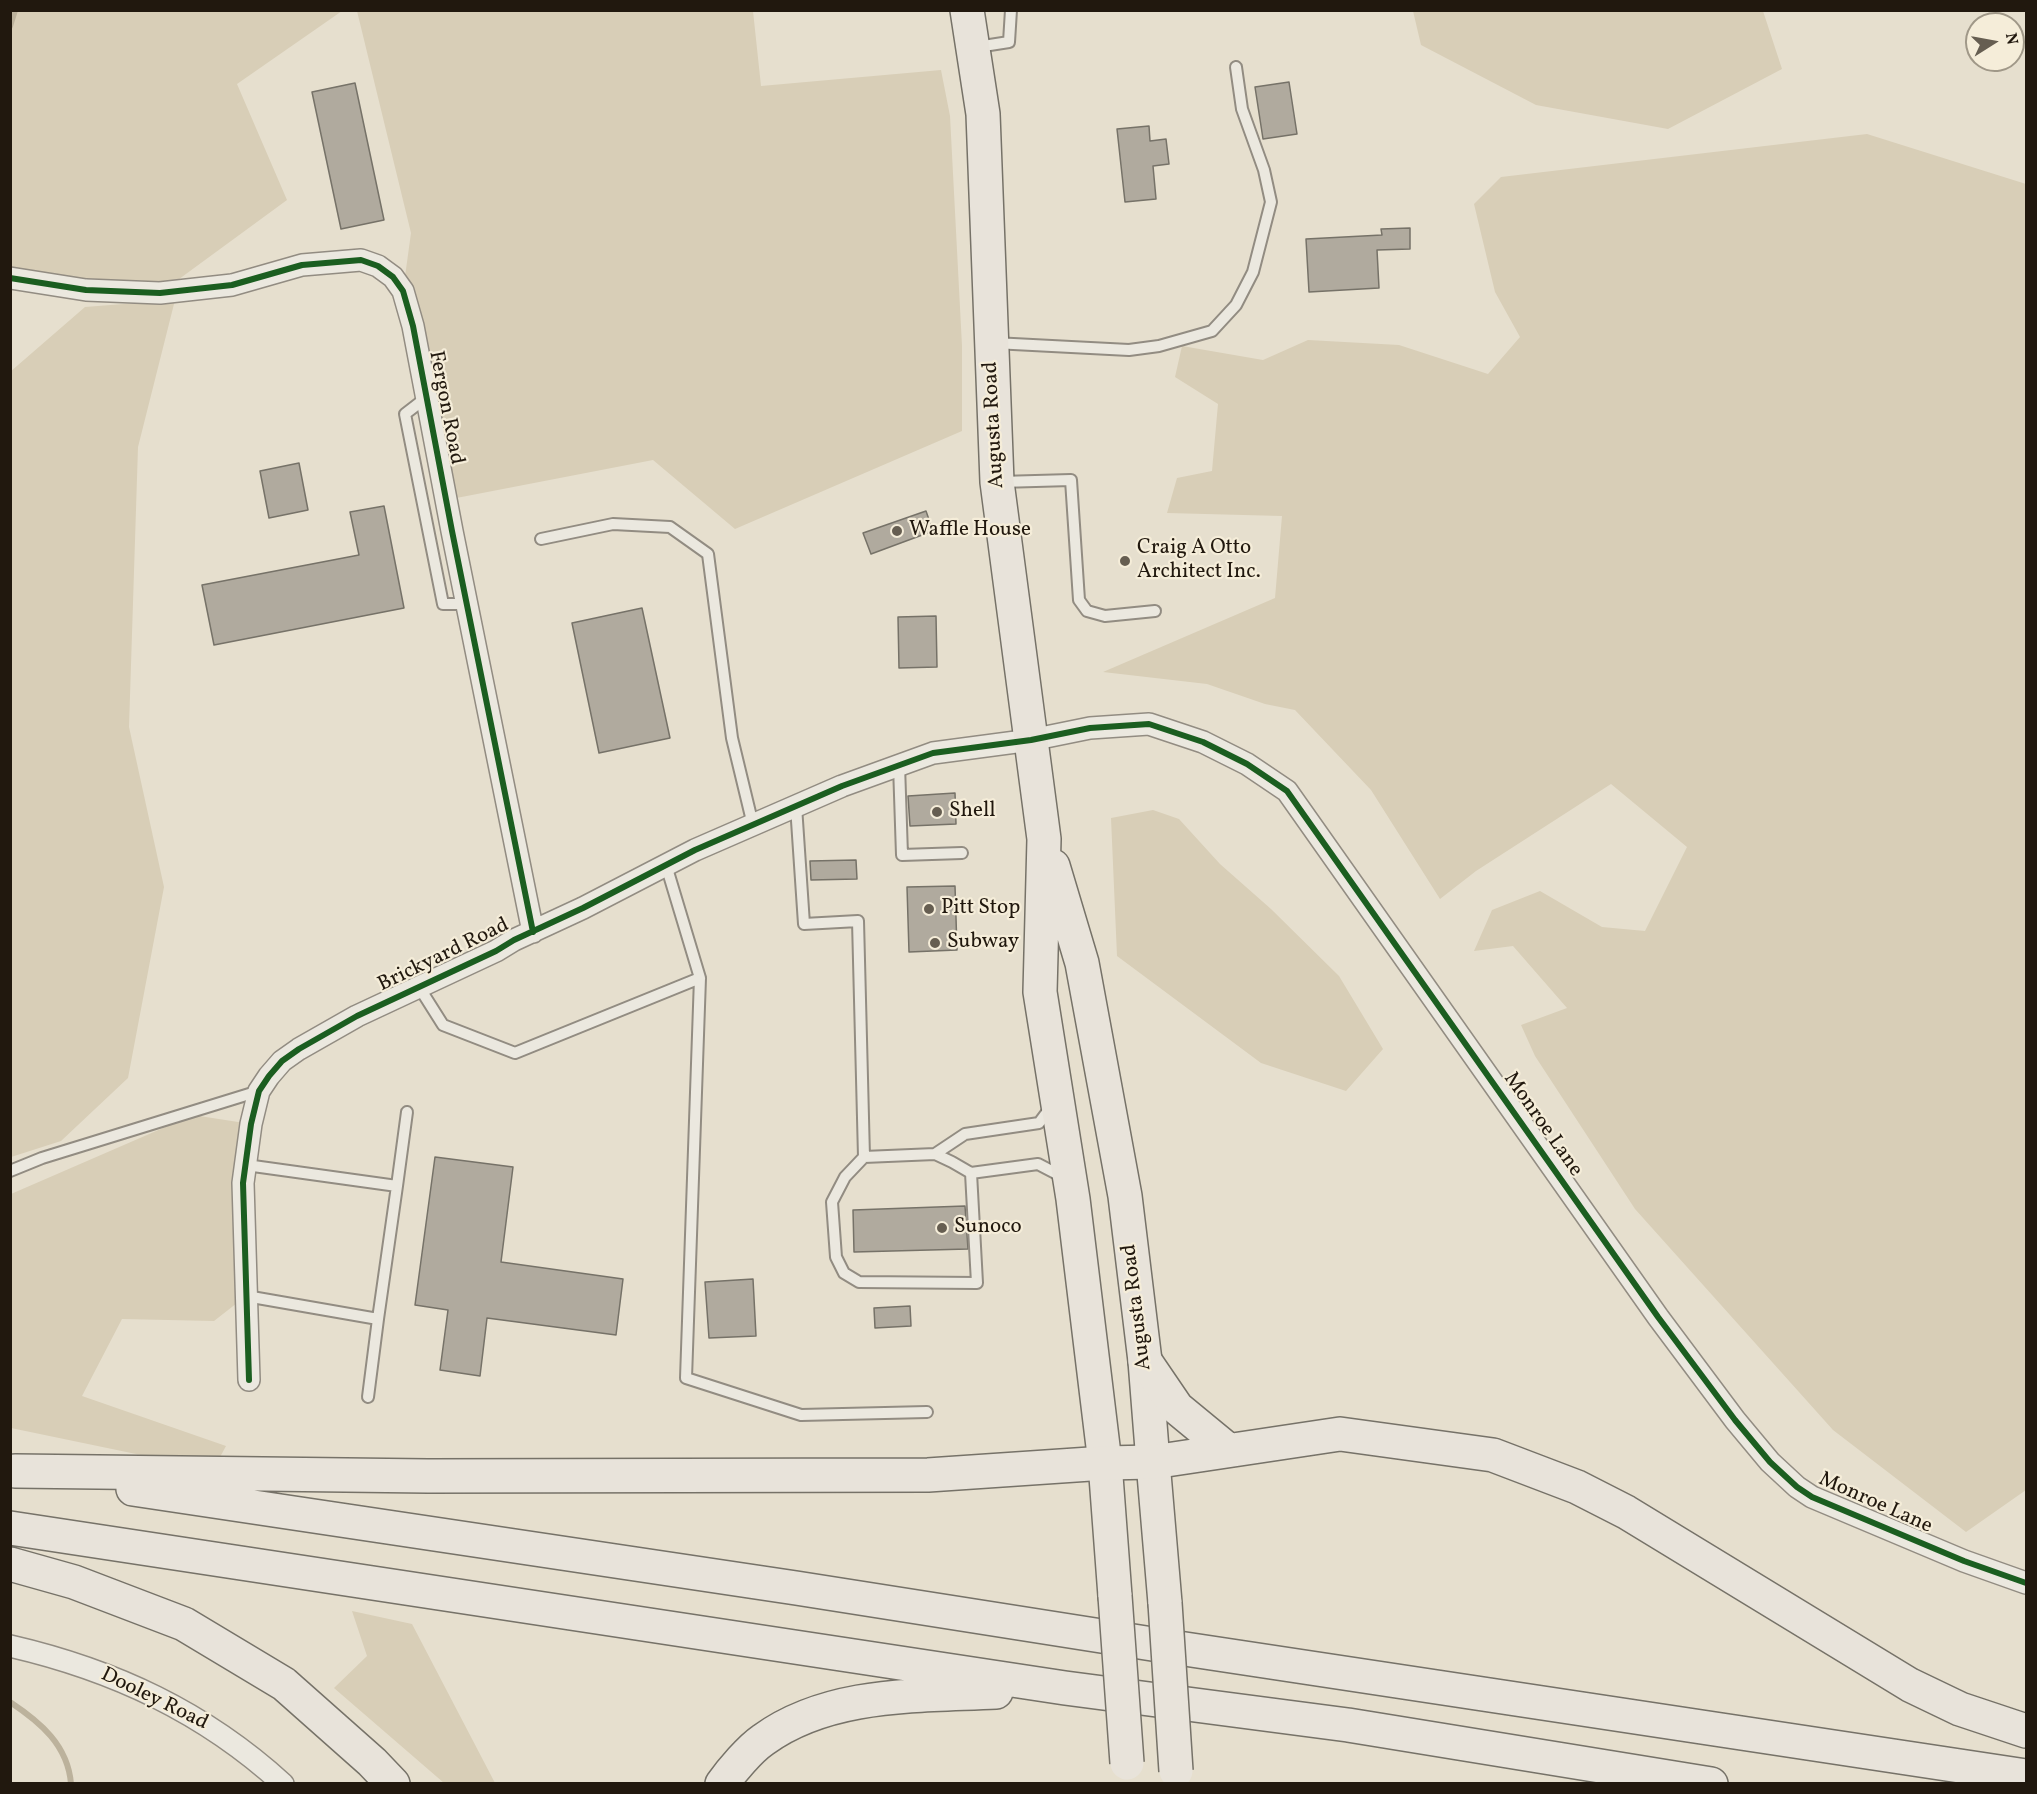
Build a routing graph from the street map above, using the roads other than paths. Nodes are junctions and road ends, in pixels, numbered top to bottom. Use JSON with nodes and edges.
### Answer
{"nodes":[{"id":1,"x":967,"y":10,"type":"edge"},
{"id":2,"x":1011,"y":10,"type":"edge"},
{"id":3,"x":973,"y":47,"type":"junction"},
{"id":4,"x":1236,"y":67,"type":"dead end"},
{"id":5,"x":10,"y":278,"type":"edge"},
{"id":6,"x":990,"y":343,"type":"junction"},
{"id":7,"x":997,"y":482,"type":"junction"},
{"id":8,"x":540,"y":539,"type":"dead end"},
{"id":9,"x":1155,"y":611,"type":"dead end"},
{"id":10,"x":1031,"y":740,"type":"junction"},
{"id":11,"x":899,"y":765,"type":"junction"},
{"id":12,"x":796,"y":806,"type":"junction"},
{"id":13,"x":753,"y":825,"type":"junction"},
{"id":14,"x":1044,"y":839,"type":"junction"},
{"id":15,"x":962,"y":853,"type":"dead end"},
{"id":16,"x":666,"y":866,"type":"junction"},
{"id":17,"x":533,"y":932,"type":"junction"},
{"id":18,"x":700,"y":978,"type":"junction"},
{"id":19,"x":419,"y":987,"type":"junction"},
{"id":20,"x":259,"y":1091,"type":"junction"},
{"id":21,"x":1057,"y":1098,"type":"junction"},
{"id":22,"x":407,"y":1112,"type":"dead end"},
{"id":23,"x":935,"y":1155,"type":"junction"},
{"id":24,"x":864,"y":1157,"type":"junction"},
{"id":25,"x":246,"y":1165,"type":"junction"},
{"id":26,"x":10,"y":1171,"type":"edge"},
{"id":27,"x":971,"y":1173,"type":"junction"},
{"id":28,"x":1070,"y":1180,"type":"junction"},
{"id":29,"x":397,"y":1186,"type":"junction"},
{"id":30,"x":246,"y":1296,"type":"junction"},
{"id":31,"x":378,"y":1319,"type":"junction"},
{"id":32,"x":1145,"y":1361,"type":"junction"},
{"id":33,"x":249,"y":1380,"type":"dead end"},
{"id":34,"x":368,"y":1397,"type":"dead end"},
{"id":35,"x":927,"y":1412,"type":"dead end"},
{"id":36,"x":1228,"y":1450,"type":"junction"},
{"id":37,"x":1153,"y":1462,"type":"junction"},
{"id":38,"x":1105,"y":1463,"type":"junction"},
{"id":39,"x":13,"y":1470,"type":"edge"},
{"id":40,"x":10,"y":1528,"type":"edge"},
{"id":41,"x":10,"y":1564,"type":"edge"},
{"id":42,"x":2026,"y":1583,"type":"edge"},
{"id":43,"x":10,"y":1646,"type":"edge"},
{"id":44,"x":1065,"y":1688,"type":"junction"},
{"id":45,"x":2026,"y":1731,"type":"edge"},
{"id":46,"x":1127,"y":1773,"type":"edge"},
{"id":47,"x":2026,"y":1776,"type":"edge"},
{"id":48,"x":1176,"y":1777,"type":"edge"},
{"id":49,"x":283,"y":1784,"type":"edge"},
{"id":50,"x":393,"y":1784,"type":"edge"},
{"id":51,"x":722,"y":1784,"type":"edge"},
{"id":52,"x":1710,"y":1784,"type":"edge"}],
"edges":[{"from":1,"to":3,"type":"main road","name":"Augusta Road"},
{"from":2,"to":3,"type":"lane"},
{"from":3,"to":6,"type":"main road","name":"Augusta Road"},
{"from":4,"to":6,"type":"lane"},
{"from":5,"to":17,"type":"street","name":"Fergon Road"},
{"from":6,"to":7,"type":"main road","name":"Augusta Road"},
{"from":7,"to":9,"type":"lane"},
{"from":7,"to":10,"type":"main road","name":"Augusta Road"},
{"from":8,"to":13,"type":"lane"},
{"from":10,"to":11,"type":"street","name":"Brickyard Road"},
{"from":10,"to":14,"type":"main road","name":"Augusta Road"},
{"from":10,"to":42,"type":"street","name":"Monroe Lane"},
{"from":11,"to":12,"type":"street","name":"Brickyard Road"},
{"from":11,"to":15,"type":"lane"},
{"from":12,"to":13,"type":"street","name":"Brickyard Road"},
{"from":12,"to":24,"type":"lane"},
{"from":13,"to":16,"type":"street","name":"Brickyard Road"},
{"from":14,"to":21,"type":"main road","name":"Augusta Road"},
{"from":14,"to":32,"type":"main road","name":"Augusta Road"},
{"from":16,"to":17,"type":"street","name":"Brickyard Road"},
{"from":16,"to":18,"type":"lane"},
{"from":17,"to":19,"type":"street","name":"Brickyard Road"},
{"from":18,"to":19,"type":"lane"},
{"from":18,"to":35,"type":"lane"},
{"from":19,"to":20,"type":"street","name":"Brickyard Road"},
{"from":20,"to":25,"type":"street","name":"Brickyard Road"},
{"from":20,"to":26,"type":"lane"},
{"from":21,"to":23,"type":"lane"},
{"from":21,"to":28,"type":"main road","name":"Augusta Road"},
{"from":22,"to":29,"type":"lane"},
{"from":23,"to":24,"type":"lane"},
{"from":23,"to":27,"type":"lane"},
{"from":24,"to":27,"type":"lane"},
{"from":25,"to":29,"type":"lane"},
{"from":25,"to":30,"type":"street","name":"Brickyard Road"},
{"from":27,"to":28,"type":"lane"},
{"from":28,"to":38,"type":"main road","name":"Augusta Road"},
{"from":29,"to":31,"type":"lane"},
{"from":30,"to":31,"type":"lane"},
{"from":30,"to":33,"type":"street","name":"Brickyard Road"},
{"from":31,"to":34,"type":"lane"},
{"from":32,"to":36,"type":"main road"},
{"from":32,"to":37,"type":"main road","name":"Augusta Road"},
{"from":36,"to":37,"type":"main road"},
{"from":36,"to":45,"type":"main road"},
{"from":37,"to":38,"type":"main road"},
{"from":37,"to":48,"type":"main road","name":"Augusta Road","bridge":true},
{"from":38,"to":39,"type":"main road"},
{"from":38,"to":46,"type":"main road","name":"Augusta Road","bridge":true},
{"from":39,"to":47,"type":"main road"},
{"from":40,"to":44,"type":"main road"},
{"from":41,"to":50,"type":"main road"},
{"from":43,"to":49,"type":"street","name":"Dooley Road"},
{"from":44,"to":51,"type":"main road"},
{"from":44,"to":52,"type":"main road"}]}
